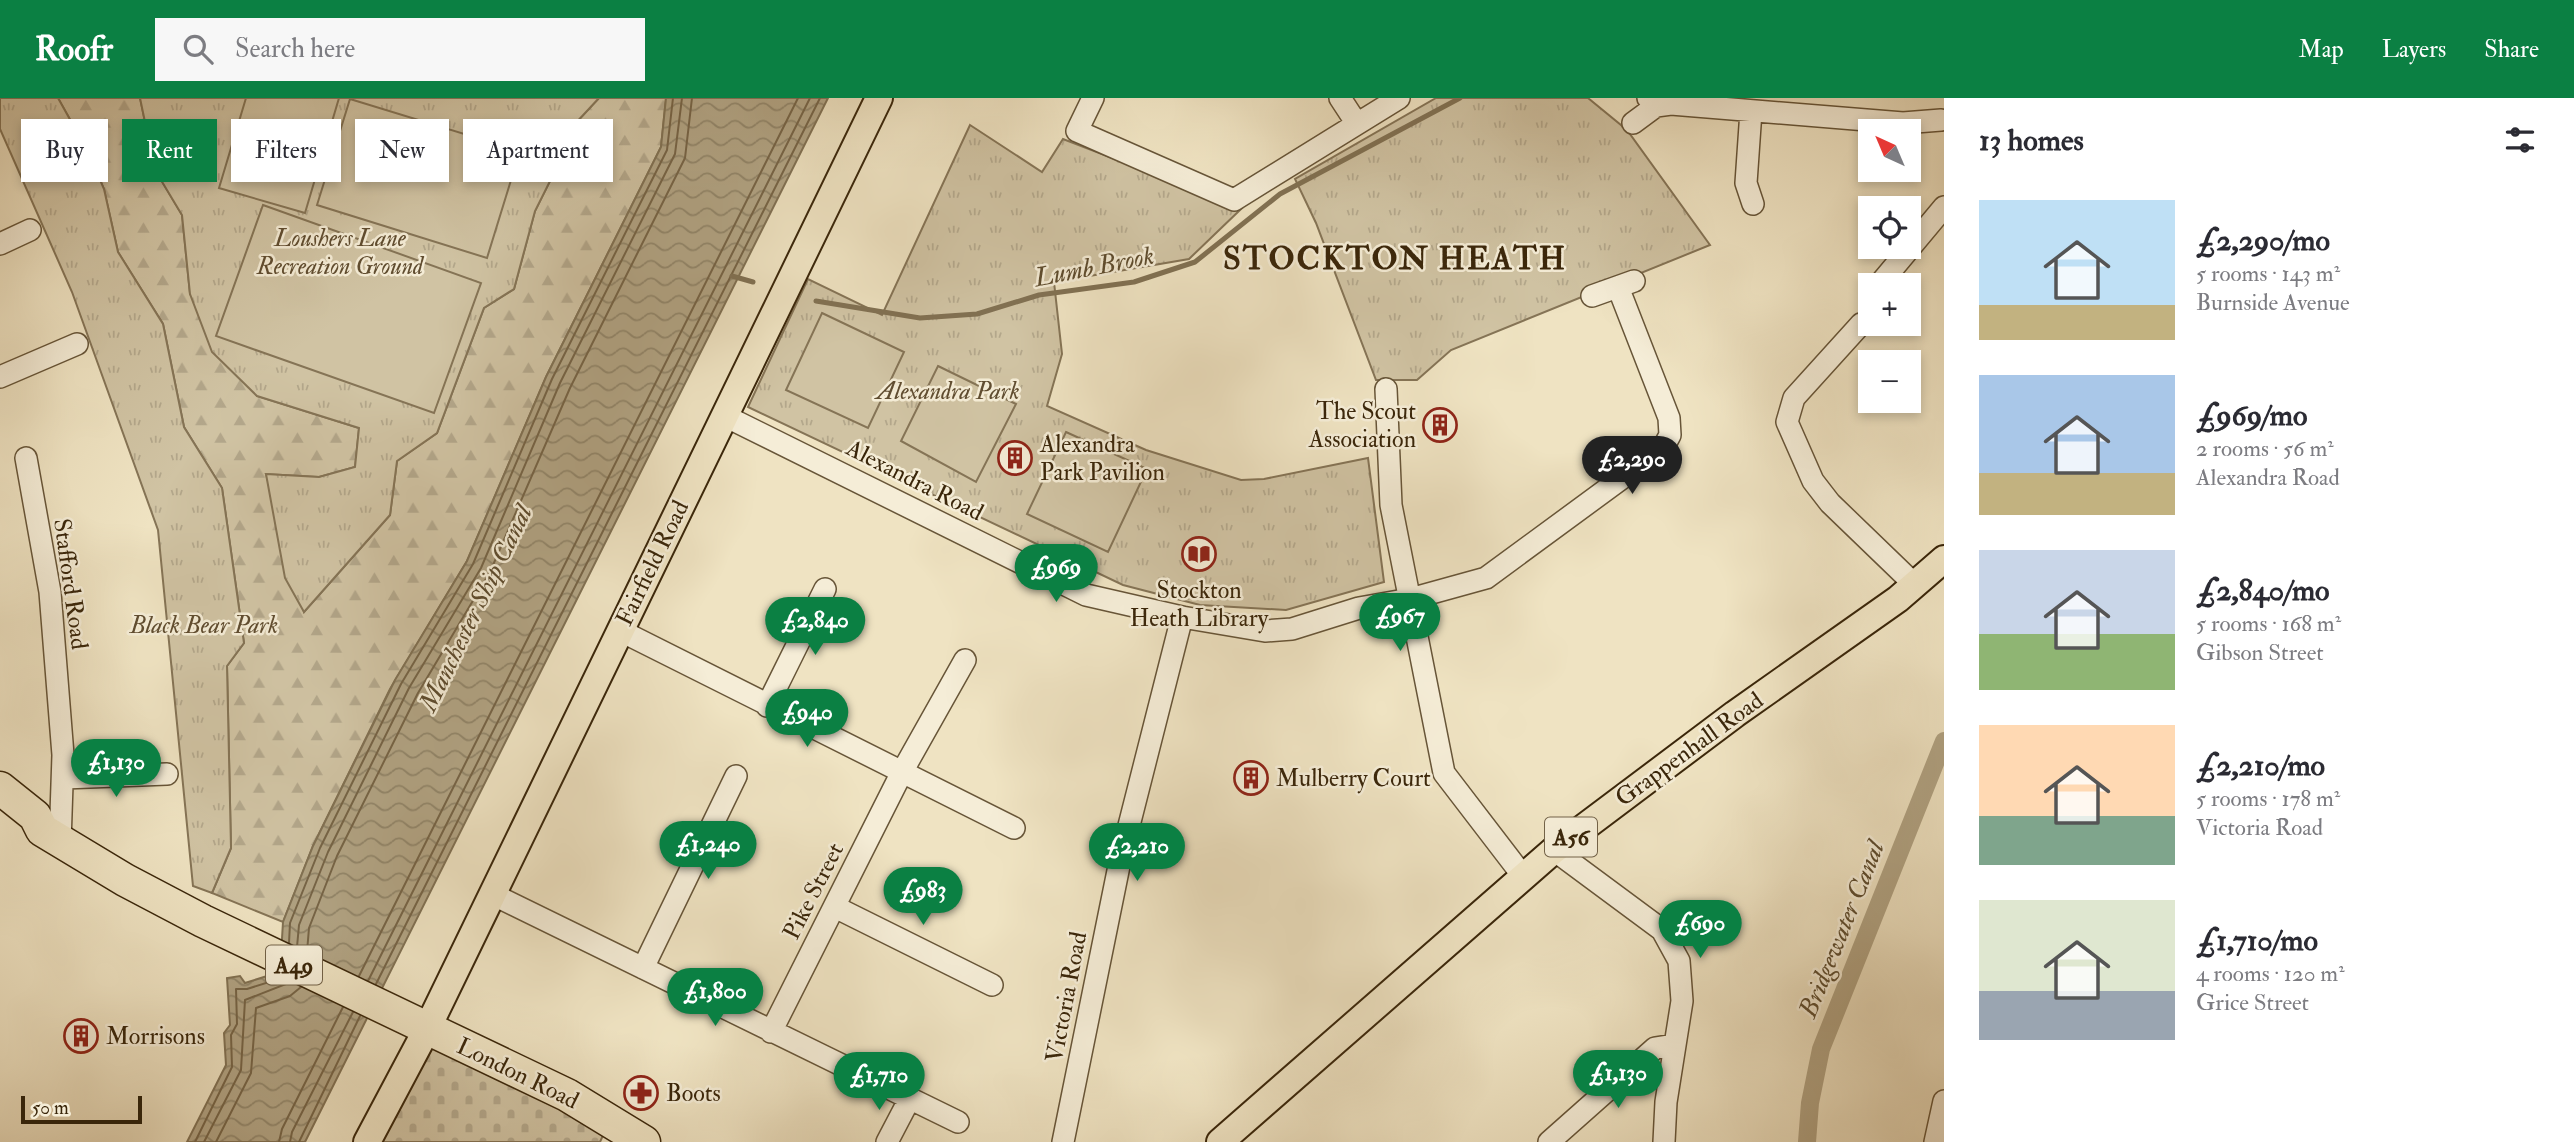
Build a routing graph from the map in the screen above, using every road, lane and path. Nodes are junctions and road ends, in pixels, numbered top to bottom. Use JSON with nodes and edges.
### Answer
{"nodes":[{"id":1,"x":879,"y":98,"type":"edge"},
{"id":2,"x":1093,"y":98,"type":"edge"},
{"id":3,"x":1339,"y":98,"type":"edge"},
{"id":4,"x":1399,"y":98,"type":"edge"},
{"id":5,"x":1652,"y":102,"type":"edge"},
{"id":6,"x":1751,"y":111,"type":"junction"},
{"id":7,"x":1943,"y":119,"type":"edge"},
{"id":8,"x":1633,"y":123,"type":"dead end"},
{"id":9,"x":1357,"y":124,"type":"junction"},
{"id":10,"x":1753,"y":204,"type":"dead end"},
{"id":11,"x":1944,"y":207,"type":"edge"},
{"id":12,"x":30,"y":230,"type":"dead end"},
{"id":13,"x":0,"y":244,"type":"edge"},
{"id":14,"x":1889,"y":273,"type":"edge"},
{"id":15,"x":1592,"y":296,"type":"dead end"},
{"id":16,"x":1858,"y":327,"type":"edge"},
{"id":17,"x":78,"y":344,"type":"dead end"},
{"id":18,"x":0,"y":377,"type":"edge"},
{"id":19,"x":1386,"y":389,"type":"dead end"},
{"id":20,"x":723,"y":415,"type":"junction"},
{"id":21,"x":26,"y":458,"type":"dead end"},
{"id":22,"x":1944,"y":559,"type":"edge"},
{"id":23,"x":1915,"y":585,"type":"junction"},
{"id":24,"x":825,"y":590,"type":"dead end"},
{"id":25,"x":1411,"y":598,"type":"junction"},
{"id":26,"x":1182,"y":617,"type":"junction"},
{"id":27,"x":619,"y":630,"type":"junction"},
{"id":28,"x":965,"y":660,"type":"dead end"},
{"id":29,"x":767,"y":706,"type":"junction"},
{"id":30,"x":902,"y":772,"type":"junction"},
{"id":31,"x":167,"y":774,"type":"dead end"},
{"id":32,"x":736,"y":776,"type":"dead end"},
{"id":33,"x":64,"y":778,"type":"junction"},
{"id":34,"x":0,"y":788,"type":"edge"},
{"id":35,"x":0,"y":815,"type":"edge"},
{"id":36,"x":1014,"y":828,"type":"dead end"},
{"id":37,"x":51,"y":837,"type":"junction"},
{"id":38,"x":1554,"y":850,"type":"junction"},
{"id":39,"x":1523,"y":876,"type":"junction"},
{"id":40,"x":492,"y":894,"type":"junction"},
{"id":41,"x":835,"y":907,"type":"junction"},
{"id":42,"x":643,"y":968,"type":"junction"},
{"id":43,"x":992,"y":985,"type":"dead end"},
{"id":44,"x":427,"y":1028,"type":"junction"},
{"id":45,"x":771,"y":1032,"type":"junction"},
{"id":46,"x":1674,"y":1045,"type":"junction"},
{"id":47,"x":909,"y":1100,"type":"junction"},
{"id":48,"x":1944,"y":1101,"type":"edge"},
{"id":49,"x":958,"y":1122,"type":"dead end"},
{"id":50,"x":367,"y":1142,"type":"edge"},
{"id":51,"x":644,"y":1142,"type":"edge"},
{"id":52,"x":887,"y":1142,"type":"edge"},
{"id":53,"x":1063,"y":1142,"type":"edge"},
{"id":54,"x":1220,"y":1142,"type":"edge"},
{"id":55,"x":1549,"y":1142,"type":"edge"},
{"id":56,"x":1664,"y":1142,"type":"edge"},
{"id":57,"x":1936,"y":1142,"type":"edge"}],
"edges":[{"from":1,"to":20,"type":"main road","name":"Fairfield Road"},
{"from":2,"to":9,"type":"street"},
{"from":3,"to":9,"type":"street"},
{"from":4,"to":9,"type":"street"},
{"from":5,"to":6,"type":"street"},
{"from":5,"to":8,"type":"street"},
{"from":6,"to":7,"type":"street"},
{"from":6,"to":10,"type":"street"},
{"from":11,"to":14,"type":"street"},
{"from":12,"to":13,"type":"street"},
{"from":15,"to":25,"type":"street","name":"Alexandra Road"},
{"from":16,"to":23,"type":"street"},
{"from":17,"to":18,"type":"street"},
{"from":19,"to":25,"type":"street"},
{"from":20,"to":26,"type":"street","name":"Alexandra Road"},
{"from":20,"to":27,"type":"main road","name":"Fairfield Road"},
{"from":21,"to":33,"type":"street","name":"Stafford Road"},
{"from":22,"to":23,"type":"main road","name":"Grappenhall Road","number":"A56"},
{"from":23,"to":38,"type":"main road","name":"Grappenhall Road","number":"A56"},
{"from":24,"to":29,"type":"street"},
{"from":25,"to":26,"type":"street","name":"Alexandra Road"},
{"from":25,"to":39,"type":"street"},
{"from":26,"to":53,"type":"street","name":"Victoria Road"},
{"from":27,"to":29,"type":"street"},
{"from":27,"to":40,"type":"main road","name":"Fairfield Road"},
{"from":28,"to":30,"type":"street","name":"Pike Street"},
{"from":29,"to":30,"type":"street"},
{"from":30,"to":36,"type":"street"},
{"from":30,"to":41,"type":"street","name":"Pike Street"},
{"from":31,"to":33,"type":"street"},
{"from":32,"to":42,"type":"street"},
{"from":33,"to":37,"type":"street","name":"Stafford Road"},
{"from":34,"to":37,"type":"highway","number":"A49"},
{"from":35,"to":37,"type":"highway","number":"A49"},
{"from":37,"to":44,"type":"highway","number":"A49"},
{"from":38,"to":39,"type":"main road","name":"Grappenhall Road","number":"A56"},
{"from":38,"to":46,"type":"street"},
{"from":39,"to":54,"type":"main road","name":"Grappenhall Road","number":"A56"},
{"from":40,"to":42,"type":"street"},
{"from":40,"to":44,"type":"main road","name":"Fairfield Road"},
{"from":41,"to":43,"type":"street"},
{"from":41,"to":45,"type":"street","name":"Pike Street"},
{"from":42,"to":45,"type":"street"},
{"from":44,"to":50,"type":"main road","name":"Fairfield Road"},
{"from":44,"to":51,"type":"highway","name":"London Road","number":"A49"},
{"from":45,"to":47,"type":"street"},
{"from":46,"to":55,"type":"street"},
{"from":46,"to":56,"type":"street"},
{"from":47,"to":49,"type":"street"},
{"from":47,"to":52,"type":"street"},
{"from":48,"to":57,"type":"street"}]}
